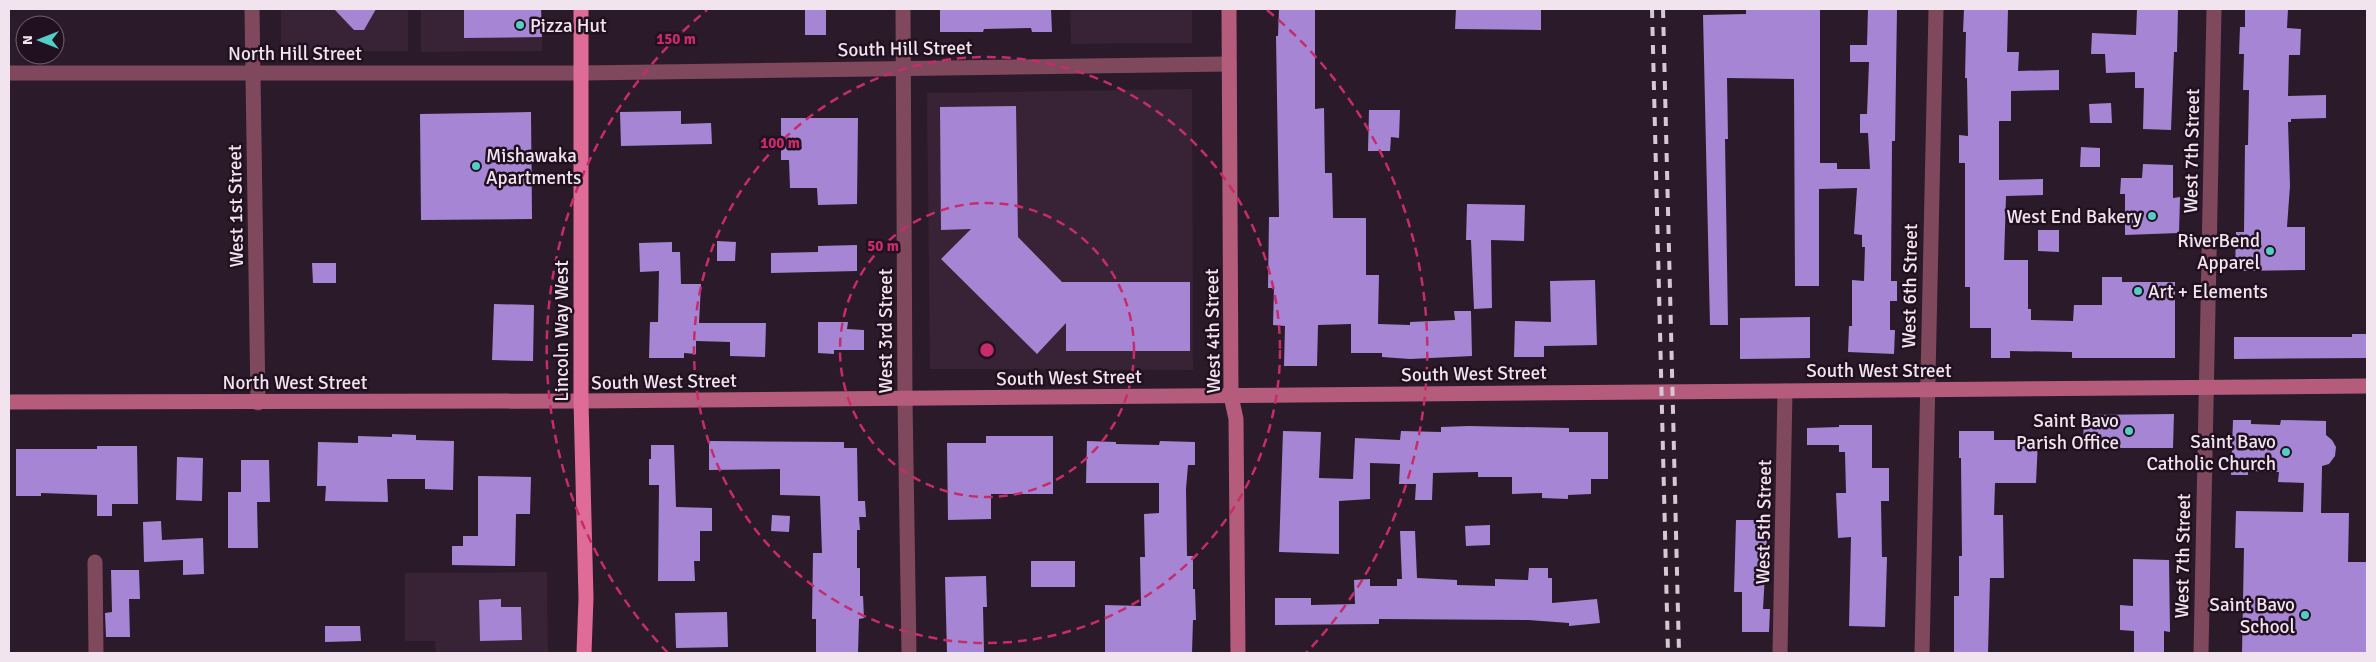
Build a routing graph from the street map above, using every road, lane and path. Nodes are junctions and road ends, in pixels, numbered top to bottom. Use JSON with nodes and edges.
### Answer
{"nodes":[{"id":1,"x":252,"y":9,"type":"edge"},
{"id":2,"x":581,"y":9,"type":"edge"},
{"id":3,"x":903,"y":9,"type":"edge"},
{"id":4,"x":1229,"y":9,"type":"edge"},
{"id":5,"x":1936,"y":9,"type":"edge"},
{"id":6,"x":2214,"y":9,"type":"edge"},
{"id":7,"x":1230,"y":64,"type":"junction"},
{"id":8,"x":903,"y":68,"type":"junction"},
{"id":9,"x":252,"y":73,"type":"junction"},
{"id":10,"x":582,"y":73,"type":"junction"},
{"id":11,"x":9,"y":74,"type":"edge"},
{"id":12,"x":2367,"y":386,"type":"edge"},
{"id":13,"x":2205,"y":387,"type":"junction"},
{"id":14,"x":1926,"y":390,"type":"junction"},
{"id":15,"x":1785,"y":391,"type":"junction"},
{"id":16,"x":1231,"y":396,"type":"junction"},
{"id":17,"x":905,"y":398,"type":"junction"},
{"id":18,"x":9,"y":402,"type":"edge"},
{"id":19,"x":581,"y":402,"type":"junction"},
{"id":20,"x":258,"y":403,"type":"junction"},
{"id":21,"x":95,"y":562,"type":"dead end"},
{"id":22,"x":96,"y":653,"type":"edge"},
{"id":23,"x":584,"y":653,"type":"edge"},
{"id":24,"x":910,"y":653,"type":"edge"},
{"id":25,"x":1238,"y":653,"type":"edge"},
{"id":26,"x":1780,"y":653,"type":"edge"},
{"id":27,"x":1922,"y":653,"type":"edge"},
{"id":28,"x":2201,"y":653,"type":"edge"}],
"edges":[{"from":1,"to":9,"type":"street","name":"West 1st Street"},
{"from":2,"to":10,"type":"main road","name":"Lincoln Way West"},
{"from":3,"to":8,"type":"street","name":"West 3rd Street"},
{"from":4,"to":7,"type":"street","name":"West 4th Street"},
{"from":5,"to":14,"type":"street","name":"West 6th Street"},
{"from":6,"to":13,"type":"street","name":"West 7th Street"},
{"from":7,"to":8,"type":"street","name":"South Hill Street"},
{"from":7,"to":16,"type":"street","name":"West 4th Street"},
{"from":8,"to":10,"type":"street","name":"South Hill Street"},
{"from":8,"to":17,"type":"street","name":"West 3rd Street"},
{"from":9,"to":10,"type":"street","name":"North Hill Street"},
{"from":9,"to":11,"type":"street","name":"North Hill Street"},
{"from":9,"to":20,"type":"street","name":"West 1st Street"},
{"from":10,"to":19,"type":"main road","name":"Lincoln Way West"},
{"from":12,"to":13,"type":"street","name":"South West Street"},
{"from":13,"to":14,"type":"street","name":"South West Street"},
{"from":13,"to":28,"type":"street","name":"West 7th Street"},
{"from":14,"to":15,"type":"street","name":"South West Street"},
{"from":14,"to":27,"type":"street","name":"West 6th Street"},
{"from":15,"to":16,"type":"street","name":"South West Street"},
{"from":15,"to":26,"type":"street","name":"West 5th Street"},
{"from":16,"to":17,"type":"street","name":"South West Street"},
{"from":16,"to":25,"type":"street","name":"West 4th Street"},
{"from":17,"to":19,"type":"street","name":"South West Street"},
{"from":17,"to":24,"type":"street","name":"West 3rd Street"},
{"from":18,"to":20,"type":"street","name":"North West Street"},
{"from":19,"to":20,"type":"street","name":"North West Street"},
{"from":19,"to":23,"type":"main road","name":"Lincoln Way West"},
{"from":21,"to":22,"type":"street"}]}
